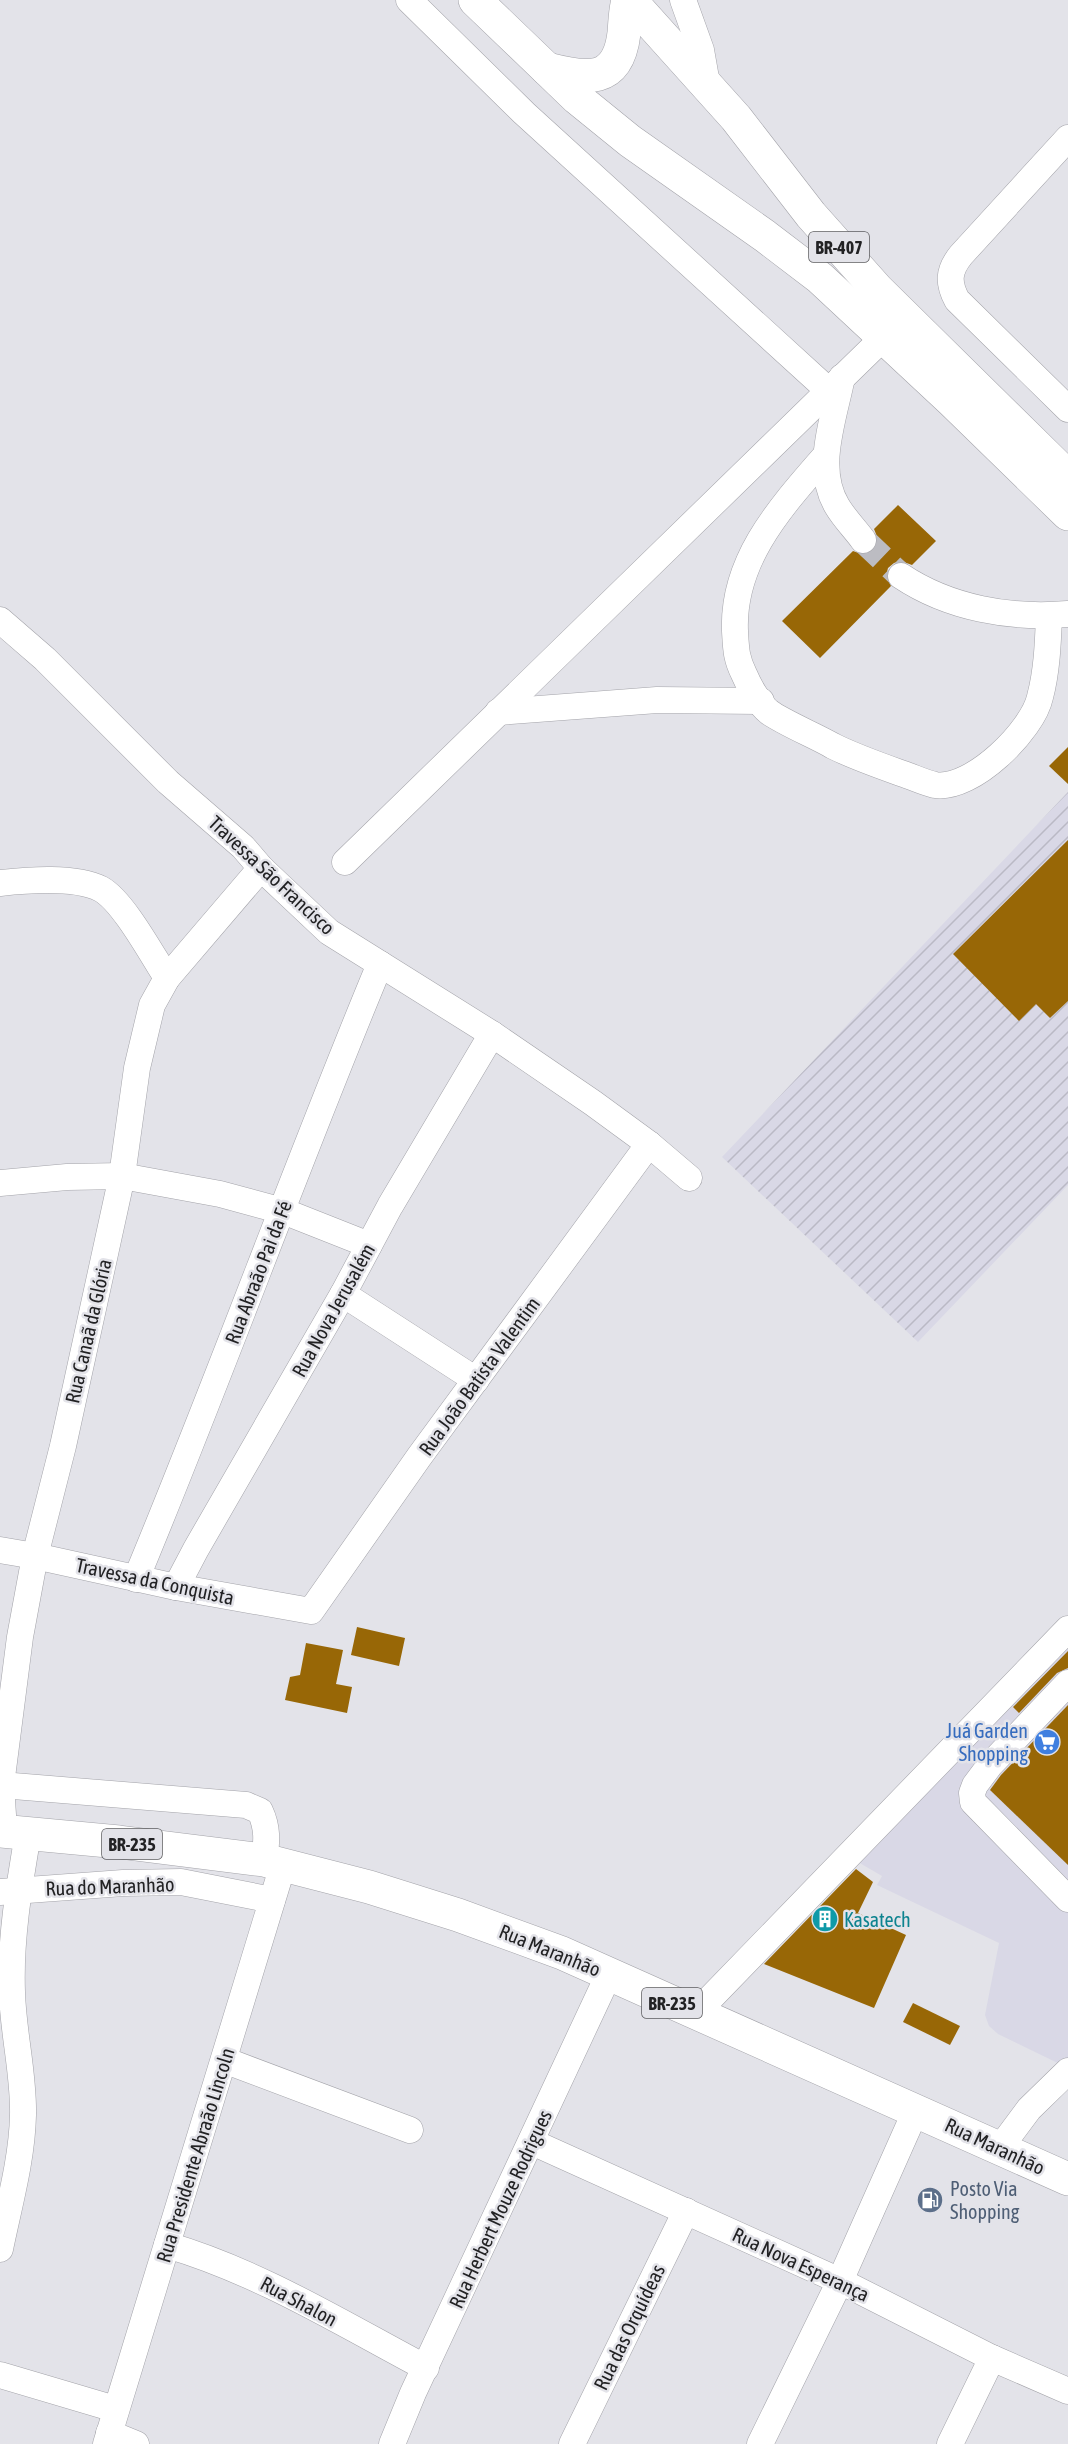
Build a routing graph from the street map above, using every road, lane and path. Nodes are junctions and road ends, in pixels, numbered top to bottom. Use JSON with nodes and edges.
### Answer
{"nodes":[{"id":1,"x":409,"y":0,"type":"edge"},
{"id":2,"x":475,"y":0,"type":"edge"},
{"id":3,"x":629,"y":0,"type":"edge"},
{"id":4,"x":682,"y":0,"type":"edge"},
{"id":5,"x":547,"y":69,"type":"junction"},
{"id":6,"x":707,"y":84,"type":"junction"},
{"id":7,"x":1068,"y":138,"type":"edge"},
{"id":8,"x":884,"y":337,"type":"junction"},
{"id":9,"x":836,"y":384,"type":"junction"},
{"id":10,"x":1068,"y":409,"type":"edge"},
{"id":11,"x":826,"y":455,"type":"junction"},
{"id":12,"x":1068,"y":477,"type":"edge"},
{"id":13,"x":1068,"y":514,"type":"edge"},
{"id":14,"x":863,"y":540,"type":"tunnel mouth"},
{"id":15,"x":901,"y":576,"type":"tunnel mouth"},
{"id":16,"x":1059,"y":615,"type":"edge"},
{"id":17,"x":0,"y":620,"type":"edge"},
{"id":18,"x":761,"y":701,"type":"junction"},
{"id":19,"x":498,"y":712,"type":"junction"},
{"id":20,"x":345,"y":862,"type":"dead end"},
{"id":21,"x":261,"y":868,"type":"junction"},
{"id":22,"x":0,"y":883,"type":"edge"},
{"id":23,"x":380,"y":964,"type":"junction"},
{"id":24,"x":167,"y":978,"type":"junction"},
{"id":25,"x":492,"y":1034,"type":"junction"},
{"id":26,"x":649,"y":1144,"type":"junction"},
{"id":27,"x":122,"y":1176,"type":"junction"},
{"id":28,"x":689,"y":1178,"type":"dead end"},
{"id":29,"x":0,"y":1183,"type":"edge"},
{"id":30,"x":283,"y":1211,"type":"junction"},
{"id":31,"x":369,"y":1245,"type":"junction"},
{"id":32,"x":343,"y":1294,"type":"junction"},
{"id":33,"x":476,"y":1380,"type":"junction"},
{"id":34,"x":0,"y":1550,"type":"edge"},
{"id":35,"x":35,"y":1556,"type":"junction"},
{"id":36,"x":136,"y":1579,"type":"junction"},
{"id":37,"x":176,"y":1587,"type":"junction"},
{"id":38,"x":311,"y":1611,"type":"joint"},
{"id":39,"x":1068,"y":1629,"type":"edge"},
{"id":40,"x":1068,"y":1683,"type":"edge"},
{"id":41,"x":1,"y":1785,"type":"edge"},
{"id":42,"x":11,"y":1832,"type":"edge"},
{"id":43,"x":273,"y":1863,"type":"junction"},
{"id":44,"x":9,"y":1891,"type":"edge"},
{"id":45,"x":1068,"y":1899,"type":"edge"},
{"id":46,"x":272,"y":1900,"type":"junction"},
{"id":47,"x":609,"y":1974,"type":"junction"},
{"id":48,"x":696,"y":2013,"type":"junction"},
{"id":49,"x":224,"y":2060,"type":"junction"},
{"id":50,"x":9,"y":2062,"type":"edge"},
{"id":51,"x":1068,"y":2071,"type":"edge"},
{"id":52,"x":1068,"y":2088,"type":"edge"},
{"id":53,"x":916,"y":2110,"type":"junction"},
{"id":54,"x":410,"y":2130,"type":"dead end"},
{"id":55,"x":532,"y":2142,"type":"junction"},
{"id":56,"x":1005,"y":2151,"type":"junction"},
{"id":57,"x":1068,"y":2179,"type":"edge"},
{"id":58,"x":686,"y":2211,"type":"junction"},
{"id":59,"x":167,"y":2245,"type":"junction"},
{"id":60,"x":0,"y":2249,"type":"edge"},
{"id":61,"x":840,"y":2281,"type":"junction"},
{"id":62,"x":992,"y":2358,"type":"junction"},
{"id":63,"x":426,"y":2368,"type":"junction"},
{"id":64,"x":0,"y":2375,"type":"edge"},
{"id":65,"x":1068,"y":2391,"type":"edge"},
{"id":66,"x":110,"y":2429,"type":"edge"},
{"id":67,"x":136,"y":2444,"type":"edge"},
{"id":68,"x":392,"y":2444,"type":"edge"},
{"id":69,"x":572,"y":2444,"type":"edge"},
{"id":70,"x":760,"y":2444,"type":"edge"},
{"id":71,"x":950,"y":2444,"type":"edge"}],
"edges":[{"from":1,"to":9,"type":"street"},
{"from":2,"to":5,"type":"highway"},
{"from":3,"to":5,"type":"highway"},
{"from":3,"to":6,"type":"highway","number":"BR-407"},
{"from":4,"to":6,"type":"street"},
{"from":5,"to":8,"type":"highway","number":"BR-407"},
{"from":6,"to":12,"type":"highway","number":"BR-407"},
{"from":7,"to":10,"type":"street"},
{"from":8,"to":9,"type":"street"},
{"from":8,"to":13,"type":"highway","number":"BR-407"},
{"from":9,"to":11,"type":"street"},
{"from":9,"to":19,"type":"street"},
{"from":11,"to":14,"type":"street"},
{"from":11,"to":18,"type":"street"},
{"from":15,"to":16,"type":"street"},
{"from":16,"to":18,"type":"street"},
{"from":17,"to":21,"type":"street","name":"Travessa São Francisco"},
{"from":18,"to":19,"type":"street"},
{"from":19,"to":20,"type":"street"},
{"from":21,"to":23,"type":"street","name":"Travessa São Francisco"},
{"from":21,"to":24,"type":"street","name":"Rua Canaã da Glória"},
{"from":22,"to":24,"type":"street"},
{"from":23,"to":25,"type":"street","name":"Travessa São Francisco"},
{"from":23,"to":30,"type":"street","name":"Rua Abraão Pai da Fé"},
{"from":24,"to":27,"type":"street","name":"Rua Canaã da Glória"},
{"from":25,"to":26,"type":"street","name":"Travessa São Francisco"},
{"from":25,"to":31,"type":"street","name":"Rua Nova Jerusalém"},
{"from":26,"to":28,"type":"street","name":"Travessa São Francisco"},
{"from":26,"to":33,"type":"street","name":"Rua João Batista Valentim"},
{"from":27,"to":29,"type":"street"},
{"from":27,"to":30,"type":"street"},
{"from":27,"to":35,"type":"street","name":"Rua Canaã da Glória"},
{"from":30,"to":31,"type":"street"},
{"from":30,"to":36,"type":"street","name":"Rua Abraão Pai da Fé"},
{"from":31,"to":32,"type":"street","name":"Rua Nova Jerusalém"},
{"from":32,"to":33,"type":"street"},
{"from":32,"to":37,"type":"street","name":"Rua Nova Jerusalém"},
{"from":33,"to":38,"type":"street","name":"Rua João Batista Valentim"},
{"from":34,"to":35,"type":"street","name":"Travessa da Conquista"},
{"from":35,"to":36,"type":"street","name":"Travessa da Conquista"},
{"from":35,"to":41,"type":"street","name":"Rua Canaã da Glória"},
{"from":36,"to":37,"type":"street","name":"Travessa da Conquista"},
{"from":37,"to":38,"type":"street","name":"Travessa da Conquista"},
{"from":39,"to":48,"type":"street"},
{"from":40,"to":45,"type":"street"},
{"from":41,"to":42,"type":"street","name":"Rua Canaã da Glória"},
{"from":41,"to":43,"type":"street"},
{"from":42,"to":43,"type":"highway","name":"Rua Maranhão","number":"BR-235"},
{"from":42,"to":44,"type":"street","name":"Rua Canaã da Glória"},
{"from":43,"to":46,"type":"street","name":"Rua Presidente Abraão Lincoln"},
{"from":43,"to":47,"type":"highway","name":"Rua Maranhão","number":"BR-235"},
{"from":44,"to":46,"type":"street","name":"Rua do Maranhão"},
{"from":44,"to":50,"type":"street","name":"Rua Canaã da Glória"},
{"from":46,"to":49,"type":"street","name":"Rua Presidente Abraão Lincoln"},
{"from":47,"to":48,"type":"highway","name":"Rua Maranhão","number":"BR-235"},
{"from":47,"to":55,"type":"street","name":"Rua Herbert Mouze Rodrigues"},
{"from":48,"to":53,"type":"highway","name":"Rua Maranhão","number":"BR-235"},
{"from":49,"to":54,"type":"street"},
{"from":49,"to":59,"type":"street","name":"Rua Presidente Abraão Lincoln"},
{"from":50,"to":60,"type":"street","name":"Rua Canaã da Glória"},
{"from":51,"to":56,"type":"street"},
{"from":52,"to":56,"type":"street"},
{"from":53,"to":56,"type":"highway","name":"Rua Maranhão","number":"BR-235"},
{"from":53,"to":61,"type":"street"},
{"from":55,"to":58,"type":"street","name":"Rua Nova Esperança"},
{"from":55,"to":63,"type":"street","name":"Rua Herbert Mouze Rodrigues"},
{"from":56,"to":57,"type":"highway","name":"Rua Maranhão","number":"BR-235"},
{"from":58,"to":61,"type":"street","name":"Rua Nova Esperança"},
{"from":58,"to":69,"type":"street","name":"Rua das Orquídeas"},
{"from":59,"to":63,"type":"street","name":"Rua Shalon"},
{"from":59,"to":66,"type":"street","name":"Rua Presidente Abraão Lincoln"},
{"from":61,"to":62,"type":"street","name":"Rua Nova Esperança"},
{"from":61,"to":70,"type":"street"},
{"from":62,"to":65,"type":"street","name":"Rua Nova Esperança"},
{"from":62,"to":71,"type":"street"},
{"from":63,"to":68,"type":"street","name":"Rua Herbert Mouze Rodrigues"},
{"from":64,"to":66,"type":"street"},
{"from":66,"to":67,"type":"street"}]}
